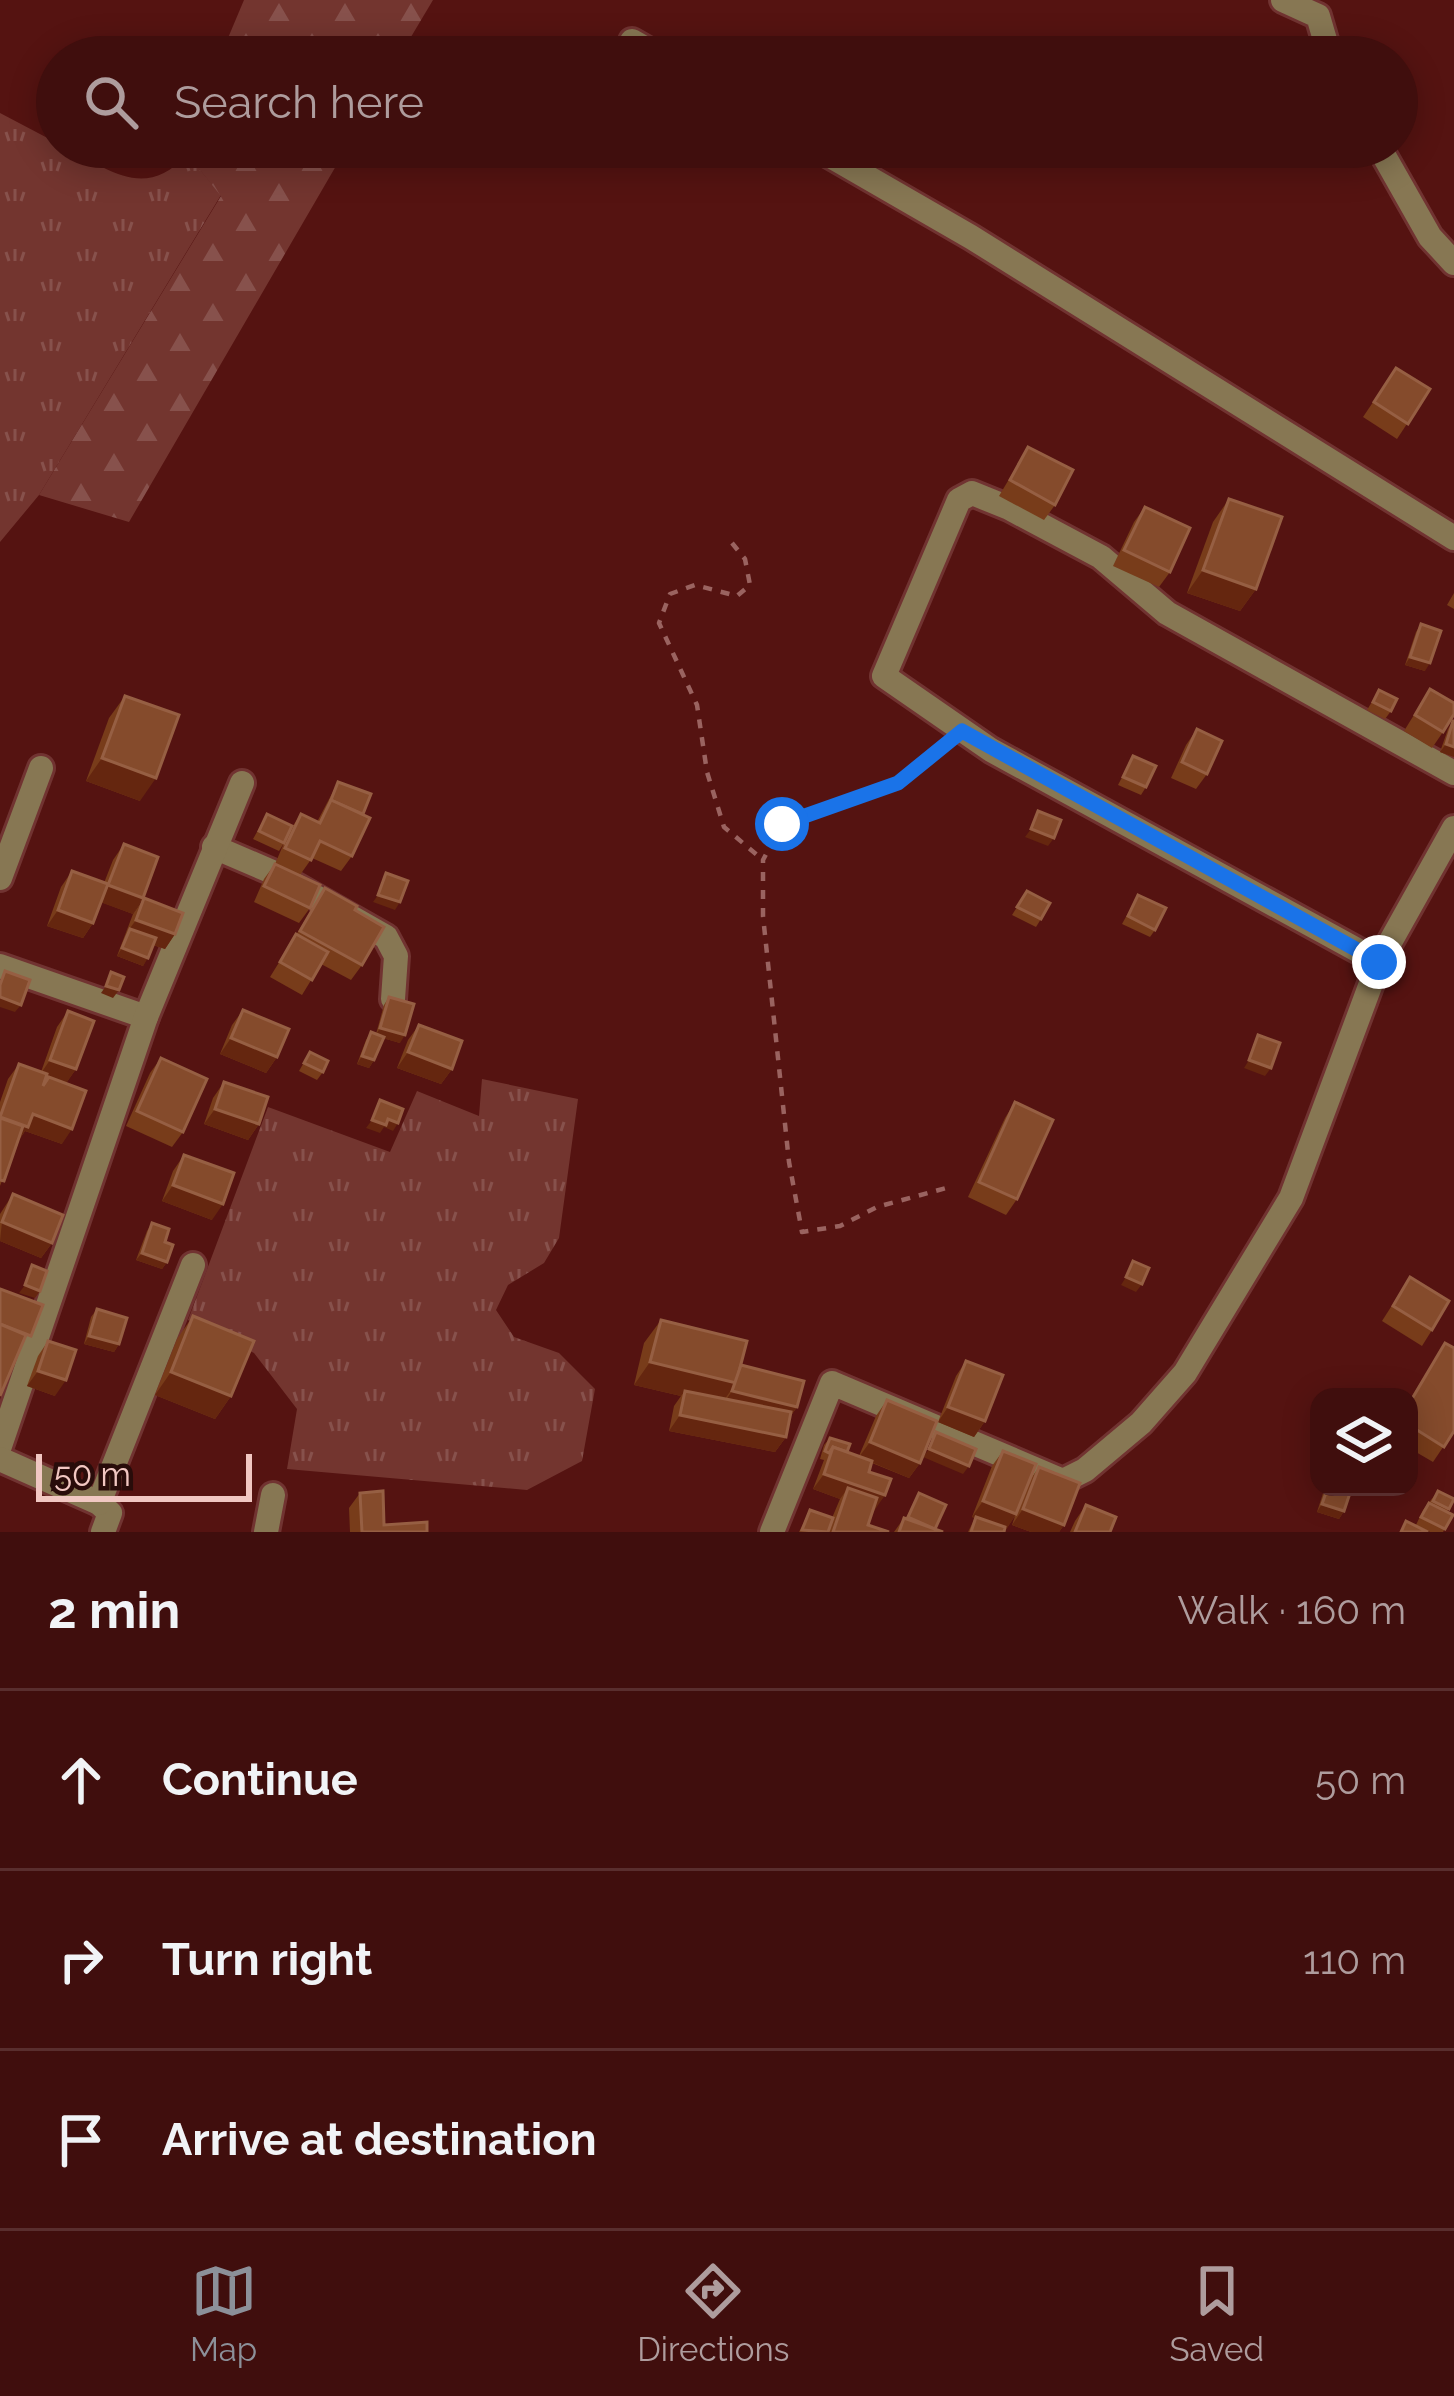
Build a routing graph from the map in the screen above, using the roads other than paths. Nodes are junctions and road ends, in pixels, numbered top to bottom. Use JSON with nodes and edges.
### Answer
{"nodes":[{"id":1,"x":1282,"y":0,"type":"edge"},
{"id":2,"x":1324,"y":36,"type":"edge"},
{"id":3,"x":851,"y":168,"type":"edge"},
{"id":4,"x":1391,"y":168,"type":"edge"},
{"id":5,"x":1454,"y":262,"type":"edge"},
{"id":6,"x":1454,"y":538,"type":"edge"},
{"id":7,"x":41,"y":768,"type":"dead end"},
{"id":8,"x":1454,"y":773,"type":"edge"},
{"id":9,"x":242,"y":782,"type":"dead end"},
{"id":10,"x":1451,"y":841,"type":"edge"},
{"id":11,"x":214,"y":847,"type":"junction"},
{"id":12,"x":0,"y":878,"type":"edge"},
{"id":13,"x":1379,"y":962,"type":"junction"},
{"id":14,"x":0,"y":966,"type":"edge"},
{"id":15,"x":393,"y":999,"type":"edge"},
{"id":16,"x":146,"y":1017,"type":"junction"},
{"id":17,"x":193,"y":1265,"type":"dead end"},
{"id":18,"x":0,"y":1446,"type":"edge"},
{"id":19,"x":0,"y":1459,"type":"edge"},
{"id":20,"x":273,"y":1495,"type":"dead end"},
{"id":21,"x":98,"y":1503,"type":"junction"},
{"id":22,"x":103,"y":1532,"type":"edge"},
{"id":23,"x":266,"y":1532,"type":"edge"},
{"id":24,"x":772,"y":1532,"type":"edge"}],
"edges":[{"from":1,"to":2,"type":"street"},
{"from":3,"to":6,"type":"street"},
{"from":4,"to":5,"type":"street"},
{"from":7,"to":12,"type":"street"},
{"from":8,"to":13,"type":"street"},
{"from":9,"to":11,"type":"street"},
{"from":10,"to":13,"type":"street"},
{"from":11,"to":15,"type":"street"},
{"from":11,"to":16,"type":"street"},
{"from":13,"to":24,"type":"street"},
{"from":14,"to":16,"type":"street"},
{"from":16,"to":18,"type":"street"},
{"from":17,"to":21,"type":"street"},
{"from":19,"to":21,"type":"street"},
{"from":20,"to":23,"type":"street"},
{"from":21,"to":22,"type":"street"}]}
